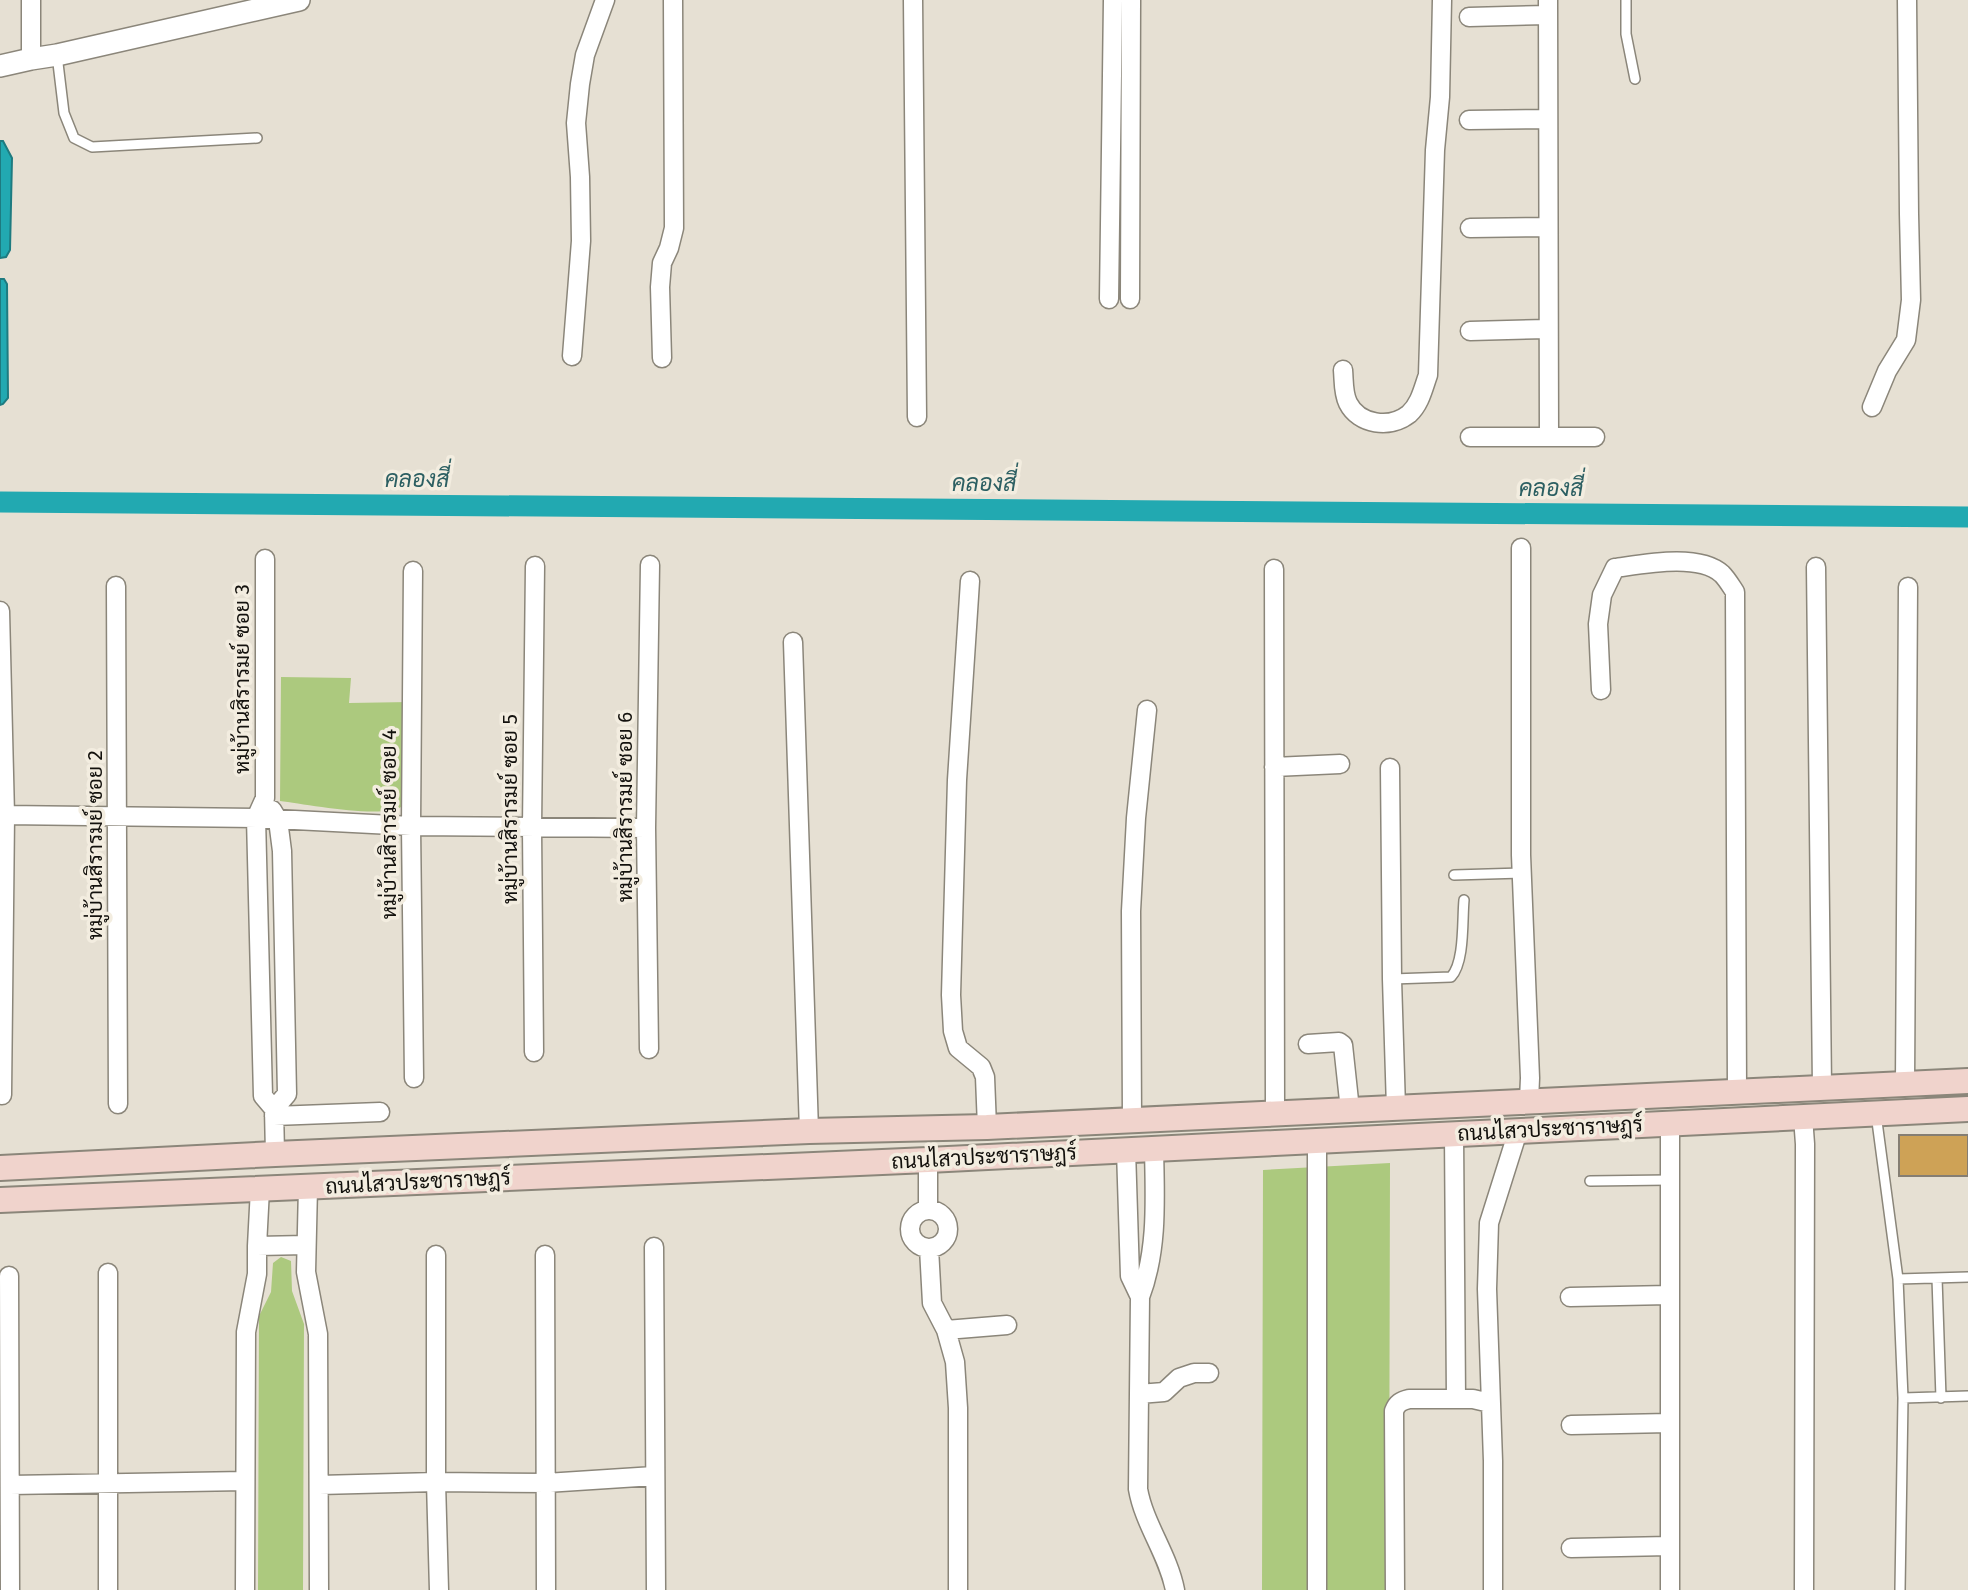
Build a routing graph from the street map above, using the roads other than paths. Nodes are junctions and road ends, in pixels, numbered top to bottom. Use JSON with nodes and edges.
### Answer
{"nodes":[{"id":1,"x":32,"y":0,"type":"edge"},
{"id":2,"x":299,"y":0,"type":"edge"},
{"id":3,"x":605,"y":0,"type":"edge"},
{"id":4,"x":673,"y":0,"type":"edge"},
{"id":5,"x":913,"y":0,"type":"edge"},
{"id":6,"x":1113,"y":0,"type":"edge"},
{"id":7,"x":1131,"y":0,"type":"edge"},
{"id":8,"x":1442,"y":0,"type":"edge"},
{"id":9,"x":1626,"y":0,"type":"edge"},
{"id":10,"x":1908,"y":0,"type":"edge"},
{"id":11,"x":265,"y":4,"type":"edge"},
{"id":12,"x":1548,"y":8,"type":"edge"},
{"id":13,"x":1469,"y":17,"type":"dead end"},
{"id":14,"x":57,"y":55,"type":"junction"},
{"id":15,"x":31,"y":59,"type":"junction"},
{"id":16,"x":0,"y":66,"type":"edge"},
{"id":17,"x":1635,"y":79,"type":"dead end"},
{"id":18,"x":1548,"y":119,"type":"junction"},
{"id":19,"x":1469,"y":120,"type":"dead end"},
{"id":20,"x":257,"y":138,"type":"dead end"},
{"id":21,"x":1548,"y":227,"type":"junction"},
{"id":22,"x":1470,"y":228,"type":"dead end"},
{"id":23,"x":1109,"y":299,"type":"dead end"},
{"id":24,"x":1130,"y":299,"type":"dead end"},
{"id":25,"x":1548,"y":329,"type":"junction"},
{"id":26,"x":1470,"y":331,"type":"dead end"},
{"id":27,"x":572,"y":356,"type":"dead end"},
{"id":28,"x":662,"y":358,"type":"dead end"},
{"id":29,"x":1343,"y":370,"type":"dead end"},
{"id":30,"x":1872,"y":407,"type":"dead end"},
{"id":31,"x":917,"y":416,"type":"dead end"},
{"id":32,"x":1549,"y":436,"type":"junction"},
{"id":33,"x":1470,"y":437,"type":"dead end"},
{"id":34,"x":1595,"y":437,"type":"dead end"},
{"id":35,"x":1521,"y":548,"type":"dead end"},
{"id":36,"x":265,"y":559,"type":"dead end"},
{"id":37,"x":650,"y":565,"type":"dead end"},
{"id":38,"x":536,"y":566,"type":"dead end"},
{"id":39,"x":1816,"y":567,"type":"dead end"},
{"id":40,"x":1274,"y":569,"type":"dead end"},
{"id":41,"x":413,"y":570,"type":"dead end"},
{"id":42,"x":970,"y":581,"type":"dead end"},
{"id":43,"x":116,"y":586,"type":"dead end"},
{"id":44,"x":1908,"y":587,"type":"dead end"},
{"id":45,"x":0,"y":611,"type":"edge"},
{"id":46,"x":793,"y":642,"type":"dead end"},
{"id":47,"x":1601,"y":690,"type":"dead end"},
{"id":48,"x":1147,"y":709,"type":"dead end"},
{"id":49,"x":1340,"y":764,"type":"dead end"},
{"id":50,"x":1275,"y":767,"type":"junction"},
{"id":51,"x":1390,"y":768,"type":"dead end"},
{"id":52,"x":265,"y":798,"type":"junction"},
{"id":53,"x":5,"y":815,"type":"junction"},
{"id":54,"x":118,"y":817,"type":"junction"},
{"id":55,"x":256,"y":818,"type":"junction"},
{"id":56,"x":278,"y":820,"type":"junction"},
{"id":57,"x":411,"y":826,"type":"junction"},
{"id":58,"x":532,"y":828,"type":"junction"},
{"id":59,"x":646,"y":828,"type":"junction"},
{"id":60,"x":1522,"y":873,"type":"junction"},
{"id":61,"x":1454,"y":875,"type":"dead end"},
{"id":62,"x":1464,"y":900,"type":"dead end"},
{"id":63,"x":259,"y":920,"type":"junction"},
{"id":64,"x":284,"y":920,"type":"junction"},
{"id":65,"x":1392,"y":979,"type":"junction"},
{"id":66,"x":285,"y":1006,"type":"junction"},
{"id":67,"x":261,"y":1007,"type":"junction"},
{"id":68,"x":1308,"y":1044,"type":"dead end"},
{"id":69,"x":649,"y":1049,"type":"dead end"},
{"id":70,"x":534,"y":1052,"type":"dead end"},
{"id":71,"x":415,"y":1078,"type":"dead end"},
{"id":72,"x":1968,"y":1081,"type":"edge"},
{"id":73,"x":1905,"y":1083,"type":"junction"},
{"id":74,"x":1822,"y":1087,"type":"junction"},
{"id":75,"x":1737,"y":1091,"type":"junction"},
{"id":76,"x":2,"y":1095,"type":"dead end"},
{"id":77,"x":1529,"y":1101,"type":"junction"},
{"id":78,"x":118,"y":1104,"type":"dead end"},
{"id":79,"x":1396,"y":1108,"type":"junction"},
{"id":80,"x":1968,"y":1109,"type":"edge"},
{"id":81,"x":1350,"y":1110,"type":"junction"},
{"id":82,"x":380,"y":1112,"type":"dead end"},
{"id":83,"x":274,"y":1113,"type":"junction"},
{"id":84,"x":1275,"y":1113,"type":"junction"},
{"id":85,"x":1876,"y":1114,"type":"junction"},
{"id":86,"x":1803,"y":1117,"type":"junction"},
{"id":87,"x":1132,"y":1120,"type":"junction"},
{"id":88,"x":1670,"y":1124,"type":"junction"},
{"id":89,"x":987,"y":1127,"type":"junction"},
{"id":90,"x":809,"y":1131,"type":"junction"},
{"id":91,"x":1518,"y":1131,"type":"junction"},
{"id":92,"x":1454,"y":1134,"type":"junction"},
{"id":93,"x":1317,"y":1141,"type":"junction"},
{"id":94,"x":521,"y":1143,"type":"junction"},
{"id":95,"x":1154,"y":1149,"type":"junction"},
{"id":96,"x":1126,"y":1150,"type":"junction"},
{"id":97,"x":275,"y":1154,"type":"junction"},
{"id":98,"x":928,"y":1160,"type":"junction"},
{"id":99,"x":0,"y":1168,"type":"edge"},
{"id":100,"x":524,"y":1178,"type":"junction"},
{"id":101,"x":1670,"y":1180,"type":"junction"},
{"id":102,"x":1590,"y":1181,"type":"dead end"},
{"id":103,"x":309,"y":1187,"type":"junction"},
{"id":104,"x":260,"y":1189,"type":"junction"},
{"id":105,"x":0,"y":1200,"type":"edge"},
{"id":106,"x":928,"y":1209,"type":"junction"},
{"id":107,"x":306,"y":1245,"type":"junction"},
{"id":108,"x":257,"y":1246,"type":"junction"},
{"id":109,"x":654,"y":1247,"type":"dead end"},
{"id":110,"x":929,"y":1248,"type":"junction"},
{"id":111,"x":436,"y":1255,"type":"dead end"},
{"id":112,"x":545,"y":1255,"type":"dead end"},
{"id":113,"x":108,"y":1273,"type":"dead end"},
{"id":114,"x":9,"y":1276,"type":"dead end"},
{"id":115,"x":1968,"y":1277,"type":"edge"},
{"id":116,"x":1937,"y":1278,"type":"junction"},
{"id":117,"x":1898,"y":1279,"type":"junction"},
{"id":118,"x":1454,"y":1287,"type":"junction"},
{"id":119,"x":1487,"y":1289,"type":"junction"},
{"id":120,"x":1668,"y":1295,"type":"junction"},
{"id":121,"x":1140,"y":1297,"type":"junction"},
{"id":122,"x":1570,"y":1297,"type":"dead end"},
{"id":123,"x":1007,"y":1325,"type":"dead end"},
{"id":124,"x":946,"y":1330,"type":"junction"},
{"id":125,"x":1209,"y":1373,"type":"dead end"},
{"id":126,"x":1139,"y":1394,"type":"junction"},
{"id":127,"x":1968,"y":1396,"type":"edge"},
{"id":128,"x":1903,"y":1398,"type":"junction"},
{"id":129,"x":1941,"y":1398,"type":"junction"},
{"id":130,"x":1456,"y":1399,"type":"junction"},
{"id":131,"x":1490,"y":1403,"type":"junction"},
{"id":132,"x":1669,"y":1423,"type":"junction"},
{"id":133,"x":1571,"y":1425,"type":"dead end"},
{"id":134,"x":654,"y":1476,"type":"junction"},
{"id":135,"x":245,"y":1481,"type":"junction"},
{"id":136,"x":436,"y":1482,"type":"junction"},
{"id":137,"x":108,"y":1483,"type":"junction"},
{"id":138,"x":546,"y":1483,"type":"junction"},
{"id":139,"x":319,"y":1485,"type":"junction"},
{"id":140,"x":10,"y":1486,"type":"junction"},
{"id":141,"x":1669,"y":1546,"type":"junction"},
{"id":142,"x":1571,"y":1548,"type":"dead end"},
{"id":143,"x":10,"y":1590,"type":"edge"},
{"id":144,"x":108,"y":1590,"type":"edge"},
{"id":145,"x":245,"y":1590,"type":"edge"},
{"id":146,"x":319,"y":1590,"type":"edge"},
{"id":147,"x":439,"y":1590,"type":"edge"},
{"id":148,"x":546,"y":1590,"type":"edge"},
{"id":149,"x":656,"y":1590,"type":"edge"},
{"id":150,"x":958,"y":1590,"type":"edge"},
{"id":151,"x":1175,"y":1590,"type":"edge"},
{"id":152,"x":1317,"y":1590,"type":"edge"},
{"id":153,"x":1395,"y":1590,"type":"edge"},
{"id":154,"x":1493,"y":1590,"type":"edge"},
{"id":155,"x":1670,"y":1590,"type":"edge"},
{"id":156,"x":1804,"y":1590,"type":"edge"},
{"id":157,"x":1900,"y":1590,"type":"edge"}],
"edges":[{"from":1,"to":15,"type":"street"},
{"from":2,"to":11,"type":"street"},
{"from":3,"to":27,"type":"street"},
{"from":4,"to":28,"type":"street"},
{"from":5,"to":31,"type":"street"},
{"from":6,"to":23,"type":"street"},
{"from":7,"to":24,"type":"street"},
{"from":8,"to":29,"type":"street"},
{"from":9,"to":17,"type":"lane"},
{"from":10,"to":30,"type":"street"},
{"from":11,"to":14,"type":"street"},
{"from":12,"to":13,"type":"street"},
{"from":12,"to":18,"type":"street"},
{"from":14,"to":15,"type":"street"},
{"from":14,"to":20,"type":"lane"},
{"from":15,"to":16,"type":"street"},
{"from":18,"to":19,"type":"street"},
{"from":18,"to":21,"type":"street"},
{"from":21,"to":22,"type":"street"},
{"from":21,"to":25,"type":"street"},
{"from":25,"to":26,"type":"street"},
{"from":25,"to":32,"type":"street"},
{"from":32,"to":33,"type":"street"},
{"from":32,"to":34,"type":"street"},
{"from":35,"to":60,"type":"street"},
{"from":36,"to":52,"type":"street","name":"หมู่บ้านสิรารมย์ ซอย 3"},
{"from":37,"to":59,"type":"street","name":"หมู่บ้านสิรารมย์ ซอย 6"},
{"from":38,"to":58,"type":"street","name":"หมู่บ้านสิรารมย์ ซอย 5"},
{"from":39,"to":74,"type":"street"},
{"from":40,"to":50,"type":"street"},
{"from":41,"to":57,"type":"street","name":"หมู่บ้านสิรารมย์ ซอย 4"},
{"from":42,"to":89,"type":"street"},
{"from":43,"to":54,"type":"street","name":"หมู่บ้านสิรารมย์ ซอย 2"},
{"from":44,"to":73,"type":"street"},
{"from":45,"to":53,"type":"street"},
{"from":46,"to":90,"type":"street"},
{"from":47,"to":75,"type":"street"},
{"from":48,"to":87,"type":"street"},
{"from":49,"to":50,"type":"street"},
{"from":50,"to":84,"type":"street"},
{"from":51,"to":65,"type":"street"},
{"from":52,"to":55,"type":"street"},
{"from":52,"to":56,"type":"street"},
{"from":53,"to":54,"type":"street"},
{"from":53,"to":76,"type":"street"},
{"from":54,"to":55,"type":"street"},
{"from":54,"to":78,"type":"street","name":"หมู่บ้านสิรารมย์ ซอย 2"},
{"from":55,"to":56,"type":"street"},
{"from":55,"to":63,"type":"street"},
{"from":56,"to":57,"type":"street"},
{"from":56,"to":64,"type":"street"},
{"from":57,"to":58,"type":"street"},
{"from":57,"to":71,"type":"street","name":"หมู่บ้านสิรารมย์ ซอย 4"},
{"from":58,"to":59,"type":"street"},
{"from":58,"to":70,"type":"street","name":"หมู่บ้านสิรารมย์ ซอย 5"},
{"from":59,"to":69,"type":"street","name":"หมู่บ้านสิรารมย์ ซอย 6"},
{"from":60,"to":61,"type":"lane"},
{"from":60,"to":77,"type":"street"},
{"from":62,"to":65,"type":"lane"},
{"from":63,"to":64,"type":"street"},
{"from":63,"to":67,"type":"street"},
{"from":64,"to":66,"type":"street"},
{"from":65,"to":79,"type":"street"},
{"from":66,"to":67,"type":"street"},
{"from":66,"to":83,"type":"street"},
{"from":67,"to":83,"type":"street"},
{"from":68,"to":81,"type":"street"},
{"from":72,"to":73,"type":"main road","name":"ถนนไสวประชาราษฎร์"},
{"from":73,"to":74,"type":"main road","name":"ถนนไสวประชาราษฎร์"},
{"from":74,"to":75,"type":"main road","name":"ถนนไสวประชาราษฎร์"},
{"from":75,"to":77,"type":"main road","name":"ถนนไสวประชาราษฎร์"},
{"from":77,"to":79,"type":"main road","name":"ถนนไสวประชาราษฎร์"},
{"from":79,"to":81,"type":"main road","name":"ถนนไสวประชาราษฎร์"},
{"from":80,"to":85,"type":"main road","name":"ถนนไสวประชาราษฎร์"},
{"from":81,"to":84,"type":"main road","name":"ถนนไสวประชาราษฎร์"},
{"from":82,"to":83,"type":"street"},
{"from":83,"to":97,"type":"street"},
{"from":84,"to":87,"type":"main road","name":"ถนนไสวประชาราษฎร์"},
{"from":85,"to":86,"type":"main road","name":"ถนนไสวประชาราษฎร์"},
{"from":85,"to":117,"type":"lane"},
{"from":86,"to":88,"type":"main road","name":"ถนนไสวประชาราษฎร์"},
{"from":86,"to":156,"type":"street"},
{"from":87,"to":89,"type":"main road","name":"ถนนไสวประชาราษฎร์"},
{"from":88,"to":91,"type":"main road","name":"ถนนไสวประชาราษฎร์"},
{"from":88,"to":101,"type":"street"},
{"from":89,"to":90,"type":"main road","name":"ถนนไสวประชาราษฎร์"},
{"from":90,"to":94,"type":"main road","name":"ถนนไสวประชาราษฎร์"},
{"from":91,"to":92,"type":"main road","name":"ถนนไสวประชาราษฎร์"},
{"from":91,"to":119,"type":"street"},
{"from":92,"to":93,"type":"main road","name":"ถนนไสวประชาราษฎร์"},
{"from":92,"to":118,"type":"street"},
{"from":93,"to":95,"type":"main road","name":"ถนนไสวประชาราษฎร์"},
{"from":93,"to":152,"type":"street"},
{"from":94,"to":97,"type":"main road","name":"ถนนไสวประชาราษฎร์"},
{"from":94,"to":100,"type":"main road"},
{"from":95,"to":96,"type":"main road","name":"ถนนไสวประชาราษฎร์"},
{"from":95,"to":121,"type":"street"},
{"from":96,"to":98,"type":"main road","name":"ถนนไสวประชาราษฎร์"},
{"from":96,"to":121,"type":"street"},
{"from":97,"to":99,"type":"main road","name":"ถนนไสวประชาราษฎร์"},
{"from":98,"to":100,"type":"main road","name":"ถนนไสวประชาราษฎร์"},
{"from":98,"to":106,"type":"street"},
{"from":100,"to":103,"type":"main road","name":"ถนนไสวประชาราษฎร์"},
{"from":101,"to":102,"type":"lane"},
{"from":101,"to":120,"type":"street"},
{"from":103,"to":104,"type":"main road","name":"ถนนไสวประชาราษฎร์"},
{"from":103,"to":107,"type":"street"},
{"from":104,"to":105,"type":"main road","name":"ถนนไสวประชาราษฎร์"},
{"from":104,"to":108,"type":"street"},
{"from":106,"to":110,"type":"street"},
{"from":106,"to":110,"type":"street"},
{"from":107,"to":108,"type":"street"},
{"from":107,"to":139,"type":"street"},
{"from":108,"to":135,"type":"street"},
{"from":109,"to":134,"type":"street"},
{"from":110,"to":124,"type":"street"},
{"from":111,"to":136,"type":"street"},
{"from":112,"to":138,"type":"street"},
{"from":113,"to":137,"type":"street"},
{"from":114,"to":140,"type":"street"},
{"from":115,"to":116,"type":"lane"},
{"from":116,"to":117,"type":"lane"},
{"from":116,"to":129,"type":"lane"},
{"from":117,"to":128,"type":"lane"},
{"from":118,"to":119,"type":"street"},
{"from":118,"to":130,"type":"street"},
{"from":119,"to":131,"type":"street"},
{"from":120,"to":122,"type":"street"},
{"from":120,"to":132,"type":"street"},
{"from":121,"to":126,"type":"street"},
{"from":123,"to":124,"type":"street"},
{"from":124,"to":150,"type":"street"},
{"from":125,"to":126,"type":"street"},
{"from":126,"to":151,"type":"street"},
{"from":127,"to":129,"type":"lane"},
{"from":128,"to":129,"type":"lane"},
{"from":128,"to":157,"type":"lane"},
{"from":130,"to":131,"type":"street"},
{"from":130,"to":153,"type":"street"},
{"from":131,"to":154,"type":"street"},
{"from":132,"to":133,"type":"street"},
{"from":132,"to":141,"type":"street"},
{"from":134,"to":138,"type":"street"},
{"from":134,"to":149,"type":"street"},
{"from":135,"to":137,"type":"street"},
{"from":135,"to":145,"type":"street"},
{"from":136,"to":138,"type":"street"},
{"from":136,"to":139,"type":"street"},
{"from":136,"to":147,"type":"street"},
{"from":137,"to":140,"type":"street"},
{"from":137,"to":144,"type":"street"},
{"from":138,"to":148,"type":"street"},
{"from":139,"to":146,"type":"street"},
{"from":140,"to":143,"type":"street"},
{"from":141,"to":142,"type":"street"},
{"from":141,"to":155,"type":"street"}]}
